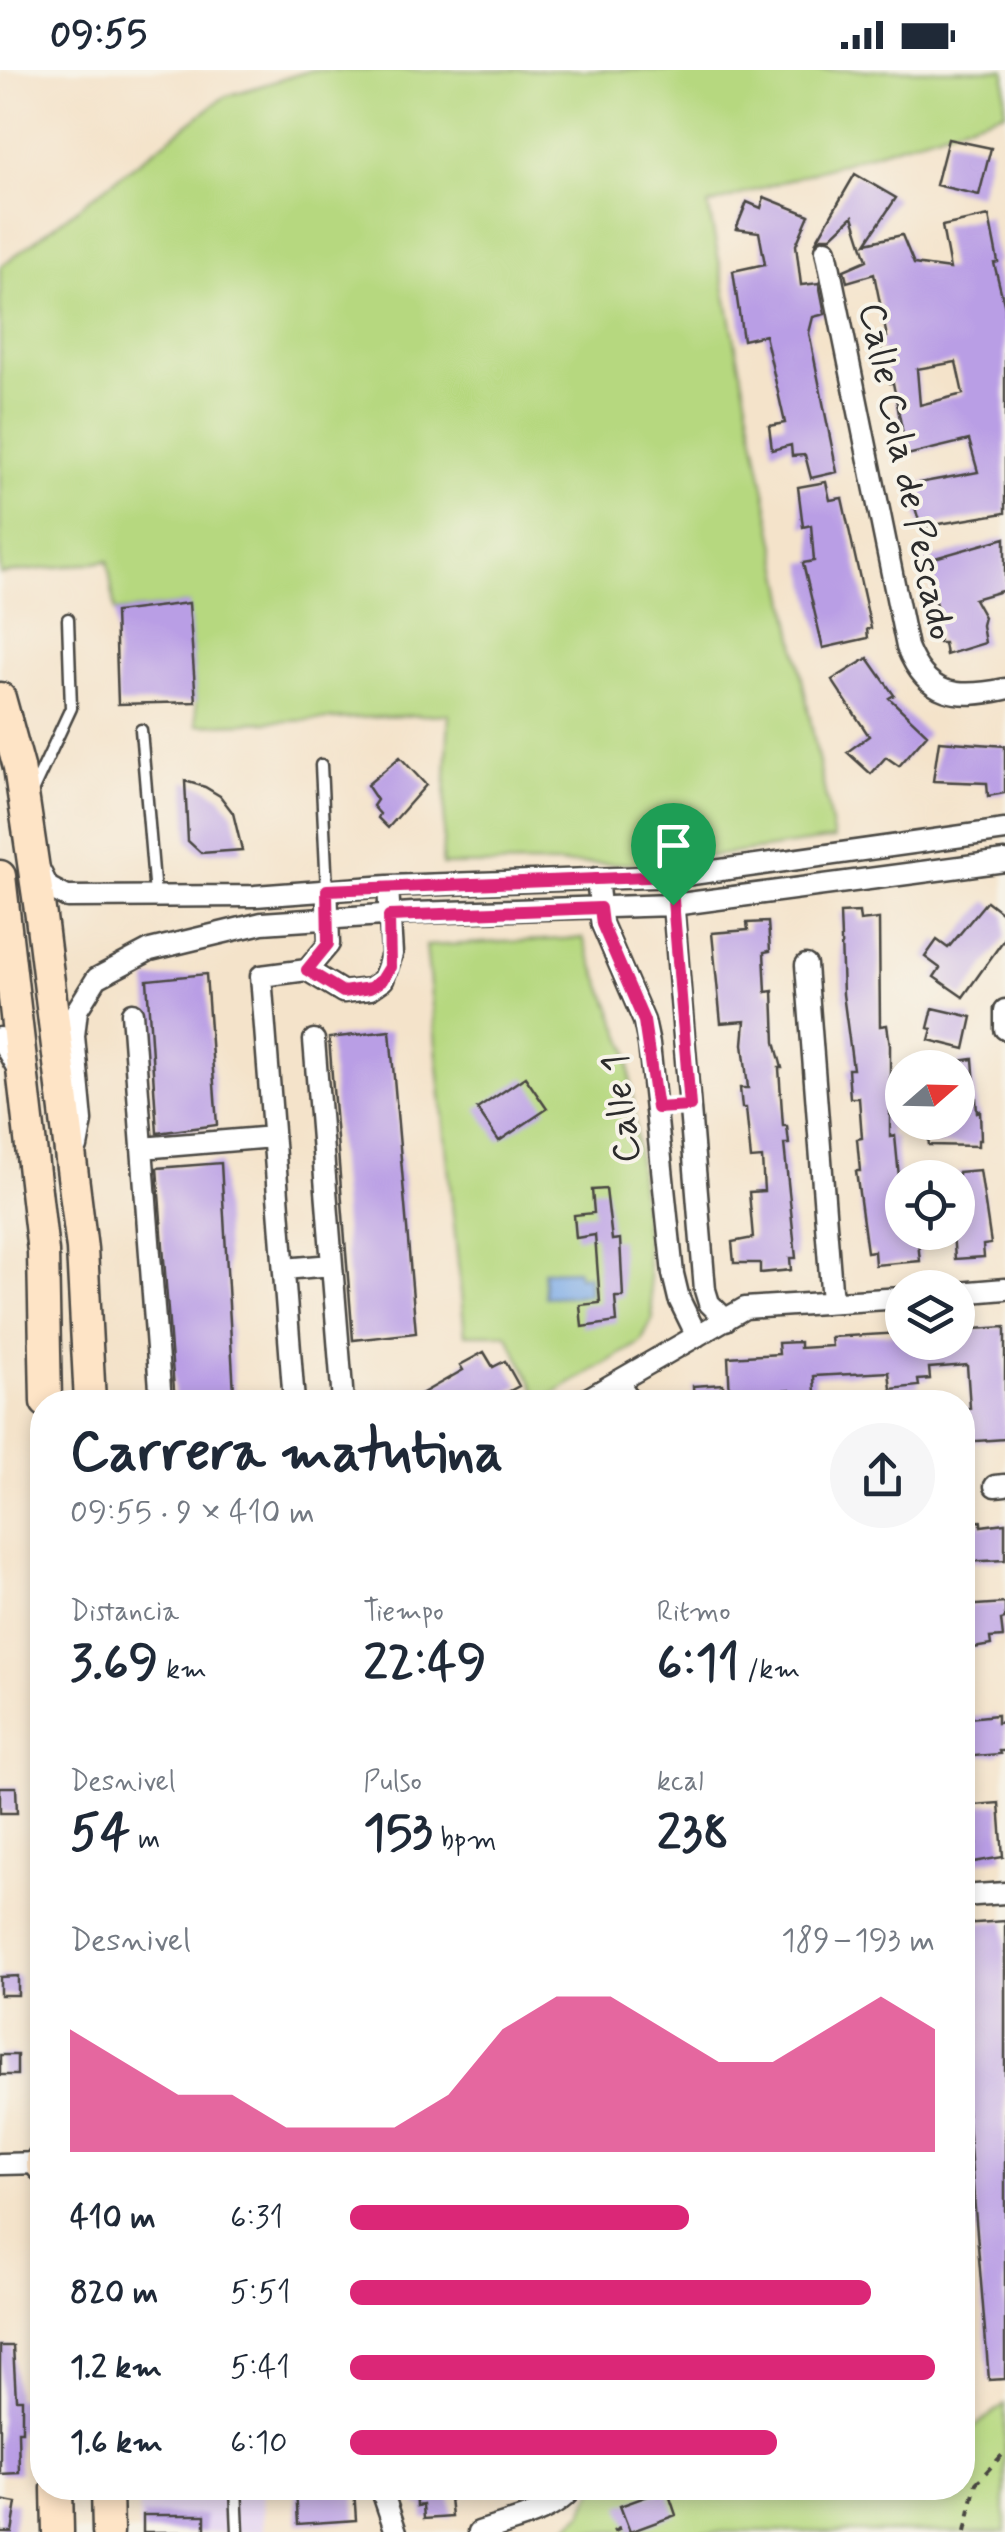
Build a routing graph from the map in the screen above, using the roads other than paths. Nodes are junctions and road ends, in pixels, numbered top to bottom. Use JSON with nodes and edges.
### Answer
{"nodes":[{"id":1,"x":826,"y":250,"type":"dead end"},
{"id":2,"x":68,"y":619,"type":"dead end"},
{"id":3,"x":1005,"y":690,"type":"edge"},
{"id":4,"x":0,"y":698,"type":"edge"},
{"id":5,"x":141,"y":730,"type":"dead end"},
{"id":6,"x":321,"y":766,"type":"dead end"},
{"id":7,"x":26,"y":808,"type":"junction"},
{"id":8,"x":1005,"y":830,"type":"edge"},
{"id":9,"x":31,"y":854,"type":"junction"},
{"id":10,"x":1005,"y":861,"type":"edge"},
{"id":11,"x":0,"y":876,"type":"edge"},
{"id":12,"x":671,"y":876,"type":"junction"},
{"id":13,"x":598,"y":878,"type":"junction"},
{"id":14,"x":388,"y":886,"type":"junction"},
{"id":15,"x":327,"y":890,"type":"junction"},
{"id":16,"x":154,"y":895,"type":"junction"},
{"id":17,"x":673,"y":905,"type":"junction"},
{"id":18,"x":600,"y":908,"type":"junction"},
{"id":19,"x":389,"y":916,"type":"junction"},
{"id":20,"x":328,"y":920,"type":"junction"},
{"id":21,"x":806,"y":966,"type":"dead end"},
{"id":22,"x":307,"y":970,"type":"junction"},
{"id":23,"x":1005,"y":1010,"type":"edge"},
{"id":24,"x":132,"y":1013,"type":"dead end"},
{"id":25,"x":1005,"y":1029,"type":"edge"},
{"id":26,"x":0,"y":1038,"type":"edge"},
{"id":27,"x":314,"y":1040,"type":"dead end"},
{"id":28,"x":24,"y":1078,"type":"junction"},
{"id":29,"x":690,"y":1106,"type":"junction"},
{"id":30,"x":657,"y":1108,"type":"junction"},
{"id":31,"x":274,"y":1137,"type":"junction"},
{"id":32,"x":142,"y":1148,"type":"junction"},
{"id":33,"x":72,"y":1168,"type":"junction"},
{"id":34,"x":332,"y":1265,"type":"junction"},
{"id":35,"x":284,"y":1269,"type":"junction"},
{"id":36,"x":1005,"y":1289,"type":"edge"},
{"id":37,"x":975,"y":1292,"type":"edge"},
{"id":38,"x":885,"y":1299,"type":"edge"},
{"id":39,"x":832,"y":1302,"type":"junction"},
{"id":40,"x":726,"y":1320,"type":"junction"},
{"id":41,"x":698,"y":1336,"type":"junction"},
{"id":42,"x":618,"y":1382,"type":"junction"},
{"id":43,"x":46,"y":1390,"type":"edge"},
{"id":44,"x":89,"y":1390,"type":"edge"},
{"id":45,"x":160,"y":1390,"type":"edge"},
{"id":46,"x":293,"y":1390,"type":"edge"},
{"id":47,"x":342,"y":1390,"type":"edge"},
{"id":48,"x":604,"y":1390,"type":"edge"},
{"id":49,"x":623,"y":1390,"type":"edge"},
{"id":50,"x":1005,"y":1893,"type":"edge"},
{"id":51,"x":975,"y":1895,"type":"edge"},
{"id":52,"x":30,"y":2163,"type":"edge"},
{"id":53,"x":0,"y":2164,"type":"edge"},
{"id":54,"x":57,"y":2500,"type":"edge"},
{"id":55,"x":107,"y":2500,"type":"edge"},
{"id":56,"x":237,"y":2500,"type":"edge"},
{"id":57,"x":385,"y":2500,"type":"edge"},
{"id":58,"x":558,"y":2500,"type":"edge"},
{"id":59,"x":58,"y":2532,"type":"edge"},
{"id":60,"x":108,"y":2532,"type":"edge"},
{"id":61,"x":238,"y":2532,"type":"edge"},
{"id":62,"x":396,"y":2532,"type":"edge"},
{"id":63,"x":479,"y":2532,"type":"edge"}],
"edges":[{"from":1,"to":3,"type":"street","name":"Calle Cola de Pescado"},
{"from":2,"to":7,"type":"lane"},
{"from":4,"to":7,"type":"main road"},
{"from":5,"to":16,"type":"lane"},
{"from":6,"to":15,"type":"lane"},
{"from":7,"to":9,"type":"main road"},
{"from":8,"to":12,"type":"street"},
{"from":9,"to":16,"type":"street"},
{"from":9,"to":33,"type":"main road"},
{"from":10,"to":17,"type":"street"},
{"from":11,"to":28,"type":"main road"},
{"from":12,"to":13,"type":"street"},
{"from":12,"to":17,"type":"street","name":"Calle 1"},
{"from":13,"to":14,"type":"street"},
{"from":13,"to":18,"type":"street","name":"Calle 1"},
{"from":14,"to":15,"type":"street"},
{"from":14,"to":19,"type":"street"},
{"from":15,"to":16,"type":"street"},
{"from":15,"to":20,"type":"street"},
{"from":17,"to":18,"type":"street"},
{"from":17,"to":29,"type":"street","name":"Calle 1"},
{"from":18,"to":19,"type":"street"},
{"from":18,"to":30,"type":"street","name":"Calle 1"},
{"from":19,"to":20,"type":"street"},
{"from":19,"to":22,"type":"street"},
{"from":20,"to":22,"type":"street"},
{"from":20,"to":33,"type":"street"},
{"from":21,"to":39,"type":"street"},
{"from":22,"to":31,"type":"street"},
{"from":23,"to":25,"type":"street"},
{"from":24,"to":32,"type":"street"},
{"from":26,"to":28,"type":"street"},
{"from":27,"to":34,"type":"street"},
{"from":28,"to":43,"type":"main road"},
{"from":29,"to":30,"type":"lane"},
{"from":29,"to":40,"type":"street","name":"Calle 1"},
{"from":30,"to":41,"type":"street","name":"Calle 1"},
{"from":31,"to":32,"type":"street"},
{"from":31,"to":35,"type":"street"},
{"from":32,"to":45,"type":"street"},
{"from":33,"to":44,"type":"main road"},
{"from":34,"to":35,"type":"street"},
{"from":34,"to":47,"type":"street"},
{"from":35,"to":46,"type":"street"},
{"from":36,"to":37,"type":"street"},
{"from":38,"to":39,"type":"street"},
{"from":39,"to":40,"type":"street"},
{"from":40,"to":41,"type":"street"},
{"from":41,"to":42,"type":"street"},
{"from":42,"to":48,"type":"street"},
{"from":42,"to":49,"type":"street"},
{"from":50,"to":51,"type":"street"},
{"from":52,"to":53,"type":"street"},
{"from":54,"to":59,"type":"main road"},
{"from":55,"to":60,"type":"main road"},
{"from":56,"to":61,"type":"lane"},
{"from":57,"to":62,"type":"street"},
{"from":58,"to":63,"type":"street"}]}
